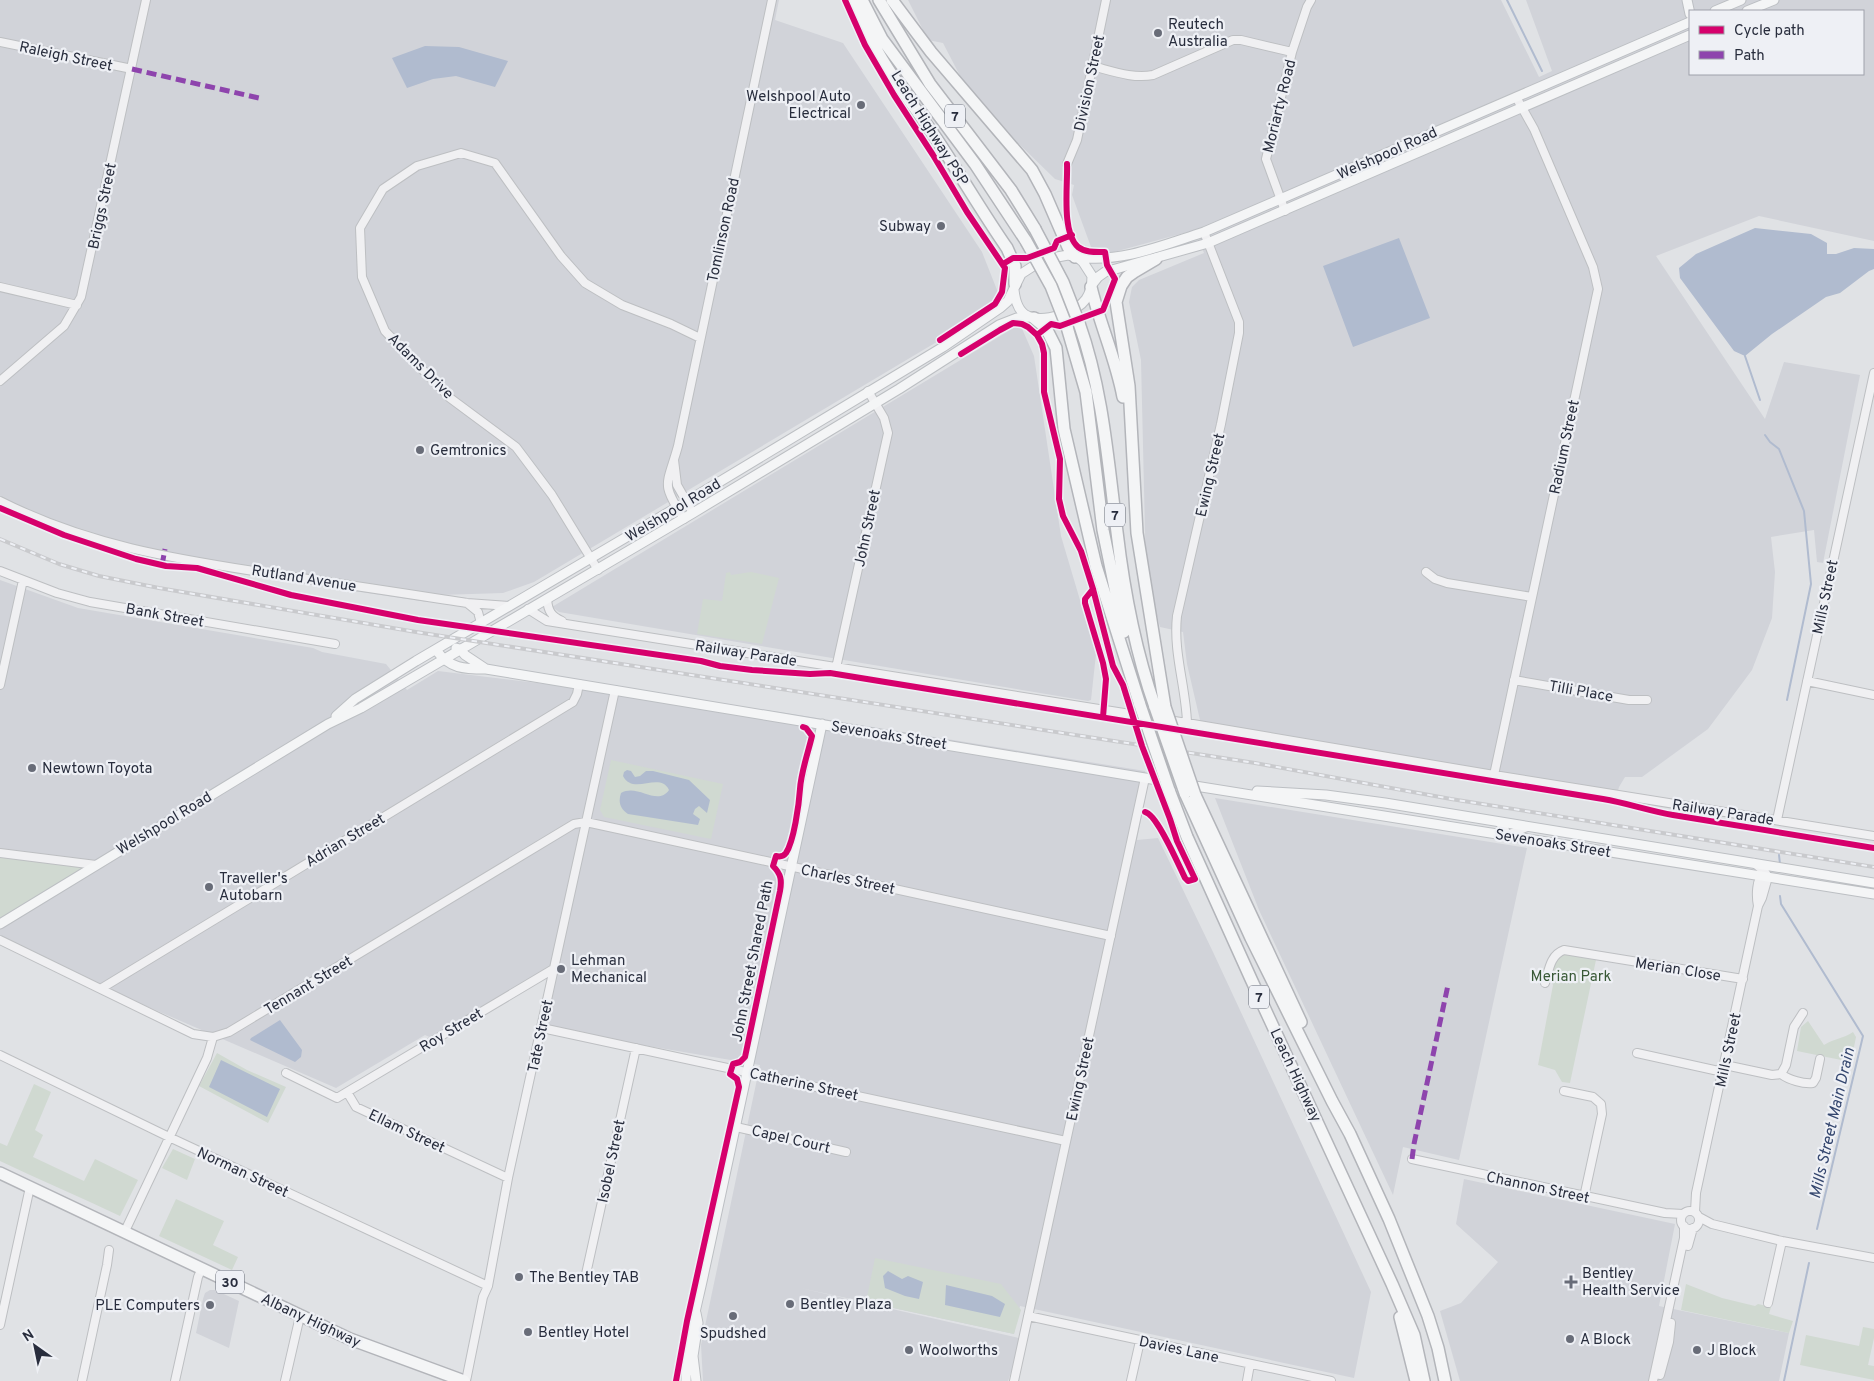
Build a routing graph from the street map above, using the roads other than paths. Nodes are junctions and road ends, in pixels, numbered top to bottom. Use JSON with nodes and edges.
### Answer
{"nodes":[{"id":1,"x":146,"y":0,"type":"edge"},
{"id":2,"x":772,"y":0,"type":"edge"},
{"id":3,"x":854,"y":0,"type":"edge"},
{"id":4,"x":862,"y":0,"type":"edge"},
{"id":5,"x":878,"y":0,"type":"edge"},
{"id":6,"x":892,"y":0,"type":"edge"},
{"id":7,"x":1106,"y":0,"type":"edge"},
{"id":8,"x":1311,"y":0,"type":"edge"},
{"id":9,"x":1741,"y":0,"type":"edge"},
{"id":10,"x":1774,"y":0,"type":"edge"},
{"id":11,"x":1717,"y":10,"type":"edge"},
{"id":12,"x":1749,"y":10,"type":"edge"},
{"id":13,"x":1689,"y":22,"type":"edge"},
{"id":14,"x":1689,"y":35,"type":"edge"},
{"id":15,"x":0,"y":42,"type":"edge"},
{"id":16,"x":1292,"y":52,"type":"junction"},
{"id":17,"x":1092,"y":66,"type":"junction"},
{"id":18,"x":132,"y":69,"type":"junction"},
{"id":19,"x":1520,"y":95,"type":"junction"},
{"id":20,"x":1525,"y":107,"type":"junction"},
{"id":21,"x":1067,"y":164,"type":"dead end"},
{"id":22,"x":1280,"y":200,"type":"junction"},
{"id":23,"x":1285,"y":211,"type":"junction"},
{"id":24,"x":1242,"y":216,"type":"junction"},
{"id":25,"x":1270,"y":218,"type":"junction"},
{"id":26,"x":1204,"y":232,"type":"junction"},
{"id":27,"x":1208,"y":243,"type":"junction"},
{"id":28,"x":1076,"y":257,"type":"junction"},
{"id":29,"x":1156,"y":259,"type":"junction"},
{"id":30,"x":1091,"y":286,"type":"junction"},
{"id":31,"x":0,"y":287,"type":"edge"},
{"id":32,"x":1015,"y":287,"type":"junction"},
{"id":33,"x":77,"y":305,"type":"junction"},
{"id":34,"x":1032,"y":317,"type":"junction"},
{"id":35,"x":700,"y":338,"type":"junction"},
{"id":36,"x":1874,"y":377,"type":"edge"},
{"id":37,"x":0,"y":381,"type":"edge"},
{"id":38,"x":868,"y":391,"type":"junction"},
{"id":39,"x":875,"y":403,"type":"junction"},
{"id":40,"x":674,"y":460,"type":"junction"},
{"id":41,"x":1134,"y":478,"type":"junction"},
{"id":42,"x":0,"y":501,"type":"edge"},
{"id":43,"x":686,"y":502,"type":"junction"},
{"id":44,"x":677,"y":508,"type":"junction"},
{"id":45,"x":693,"y":513,"type":"junction"},
{"id":46,"x":684,"y":519,"type":"junction"},
{"id":47,"x":590,"y":559,"type":"junction"},
{"id":48,"x":598,"y":570,"type":"junction"},
{"id":49,"x":0,"y":571,"type":"edge"},
{"id":50,"x":1426,"y":572,"type":"dead end"},
{"id":51,"x":23,"y":580,"type":"junction"},
{"id":52,"x":1532,"y":597,"type":"junction"},
{"id":53,"x":547,"y":599,"type":"junction"},
{"id":54,"x":467,"y":603,"type":"junction"},
{"id":55,"x":509,"y":606,"type":"junction"},
{"id":56,"x":528,"y":609,"type":"junction"},
{"id":57,"x":480,"y":623,"type":"junction"},
{"id":58,"x":566,"y":623,"type":"junction"},
{"id":59,"x":335,"y":644,"type":"dead end"},
{"id":60,"x":440,"y":647,"type":"junction"},
{"id":61,"x":460,"y":649,"type":"junction"},
{"id":62,"x":442,"y":659,"type":"junction"},
{"id":63,"x":836,"y":668,"type":"junction"},
{"id":64,"x":486,"y":669,"type":"junction"},
{"id":65,"x":1514,"y":680,"type":"junction"},
{"id":66,"x":1807,"y":681,"type":"junction"},
{"id":67,"x":579,"y":684,"type":"junction"},
{"id":68,"x":0,"y":685,"type":"edge"},
{"id":69,"x":1134,"y":685,"type":"junction"},
{"id":70,"x":615,"y":690,"type":"junction"},
{"id":71,"x":1874,"y":695,"type":"edge"},
{"id":72,"x":1647,"y":700,"type":"dead end"},
{"id":73,"x":1160,"y":707,"type":"junction"},
{"id":74,"x":1187,"y":723,"type":"junction"},
{"id":75,"x":328,"y":724,"type":"junction"},
{"id":76,"x":822,"y":724,"type":"junction"},
{"id":77,"x":1494,"y":775,"type":"junction"},
{"id":78,"x":1145,"y":778,"type":"junction"},
{"id":79,"x":1232,"y":792,"type":"junction"},
{"id":80,"x":1190,"y":794,"type":"junction"},
{"id":81,"x":1201,"y":808,"type":"junction"},
{"id":82,"x":1777,"y":820,"type":"junction"},
{"id":83,"x":586,"y":822,"type":"junction"},
{"id":84,"x":1498,"y":822,"type":"junction"},
{"id":85,"x":1527,"y":827,"type":"junction"},
{"id":86,"x":1505,"y":836,"type":"junction"},
{"id":87,"x":1874,"y":836,"type":"edge"},
{"id":88,"x":0,"y":853,"type":"edge"},
{"id":89,"x":1752,"y":862,"type":"junction"},
{"id":90,"x":96,"y":865,"type":"junction"},
{"id":91,"x":1778,"y":866,"type":"junction"},
{"id":92,"x":790,"y":867,"type":"junction"},
{"id":93,"x":1764,"y":875,"type":"junction"},
{"id":94,"x":1874,"y":883,"type":"edge"},
{"id":95,"x":1874,"y":894,"type":"edge"},
{"id":96,"x":1235,"y":904,"type":"junction"},
{"id":97,"x":0,"y":924,"type":"edge"},
{"id":98,"x":1110,"y":936,"type":"junction"},
{"id":99,"x":0,"y":940,"type":"edge"},
{"id":100,"x":555,"y":968,"type":"junction"},
{"id":101,"x":1743,"y":980,"type":"junction"},
{"id":102,"x":1545,"y":983,"type":"dead end"},
{"id":103,"x":102,"y":988,"type":"junction"},
{"id":104,"x":1803,"y":1013,"type":"dead end"},
{"id":105,"x":542,"y":1028,"type":"junction"},
{"id":106,"x":213,"y":1037,"type":"junction"},
{"id":107,"x":636,"y":1048,"type":"junction"},
{"id":108,"x":1636,"y":1053,"type":"dead end"},
{"id":109,"x":0,"y":1055,"type":"edge"},
{"id":110,"x":1820,"y":1059,"type":"dead end"},
{"id":111,"x":1724,"y":1069,"type":"junction"},
{"id":112,"x":748,"y":1072,"type":"junction"},
{"id":113,"x":286,"y":1073,"type":"dead end"},
{"id":114,"x":1781,"y":1074,"type":"junction"},
{"id":115,"x":1564,"y":1091,"type":"dead end"},
{"id":116,"x":347,"y":1092,"type":"junction"},
{"id":117,"x":736,"y":1127,"type":"junction"},
{"id":118,"x":169,"y":1137,"type":"junction"},
{"id":119,"x":1066,"y":1142,"type":"junction"},
{"id":120,"x":846,"y":1152,"type":"dead end"},
{"id":121,"x":1412,"y":1159,"type":"dead end"},
{"id":122,"x":0,"y":1173,"type":"edge"},
{"id":123,"x":508,"y":1178,"type":"junction"},
{"id":124,"x":30,"y":1187,"type":"junction"},
{"id":125,"x":1584,"y":1196,"type":"junction"},
{"id":126,"x":1688,"y":1217,"type":"junction"},
{"id":127,"x":1389,"y":1219,"type":"junction"},
{"id":128,"x":1712,"y":1224,"type":"junction"},
{"id":129,"x":1694,"y":1228,"type":"junction"},
{"id":130,"x":125,"y":1232,"type":"junction"},
{"id":131,"x":1782,"y":1241,"type":"junction"},
{"id":132,"x":109,"y":1250,"type":"dead end"},
{"id":133,"x":1874,"y":1258,"type":"edge"},
{"id":134,"x":202,"y":1268,"type":"junction"},
{"id":135,"x":586,"y":1274,"type":"dead end"},
{"id":136,"x":1392,"y":1284,"type":"junction"},
{"id":137,"x":488,"y":1286,"type":"junction"},
{"id":138,"x":1768,"y":1303,"type":"dead end"},
{"id":139,"x":696,"y":1313,"type":"junction"},
{"id":140,"x":300,"y":1316,"type":"junction"},
{"id":141,"x":1028,"y":1316,"type":"junction"},
{"id":142,"x":1428,"y":1316,"type":"junction"},
{"id":143,"x":0,"y":1325,"type":"edge"},
{"id":144,"x":1140,"y":1340,"type":"junction"},
{"id":145,"x":1250,"y":1364,"type":"junction"},
{"id":146,"x":82,"y":1381,"type":"edge"},
{"id":147,"x":175,"y":1381,"type":"edge"},
{"id":148,"x":285,"y":1381,"type":"edge"},
{"id":149,"x":465,"y":1381,"type":"edge"},
{"id":150,"x":686,"y":1381,"type":"edge"},
{"id":151,"x":696,"y":1381,"type":"edge"},
{"id":152,"x":1014,"y":1381,"type":"edge"},
{"id":153,"x":1131,"y":1381,"type":"edge"},
{"id":154,"x":1247,"y":1381,"type":"edge"},
{"id":155,"x":1331,"y":1381,"type":"edge"},
{"id":156,"x":1416,"y":1381,"type":"edge"},
{"id":157,"x":1424,"y":1381,"type":"edge"},
{"id":158,"x":1439,"y":1381,"type":"edge"},
{"id":159,"x":1445,"y":1381,"type":"edge"},
{"id":160,"x":1653,"y":1381,"type":"edge"},
{"id":161,"x":1658,"y":1381,"type":"edge"}],
"edges":[{"from":1,"to":18,"type":"street","name":"Briggs Street"},
{"from":2,"to":35,"type":"street","name":"Tomlinson Road"},
{"from":3,"to":32,"type":"highway","number":"7"},
{"from":4,"to":69,"type":"highway","number":"7","bridge":true},
{"from":5,"to":73,"type":"highway","number":"7","bridge":true},
{"from":6,"to":28,"type":"highway","number":"7"},
{"from":7,"to":17,"type":"street","name":"Division Street"},
{"from":8,"to":16,"type":"street","name":"Moriarty Road"},
{"from":9,"to":11,"type":"main road"},
{"from":10,"to":12,"type":"main road"},
{"from":13,"to":19,"type":"main road","name":"Welshpool Road"},
{"from":14,"to":20,"type":"main road","name":"Welshpool Road"},
{"from":15,"to":18,"type":"street","name":"Raleigh Street"},
{"from":16,"to":17,"type":"street"},
{"from":16,"to":22,"type":"street","name":"Moriarty Road"},
{"from":17,"to":21,"type":"street","name":"Division Street"},
{"from":18,"to":33,"type":"street","name":"Briggs Street"},
{"from":19,"to":20,"type":"street","name":"Radium Street"},
{"from":19,"to":22,"type":"main road","name":"Welshpool Road"},
{"from":20,"to":23,"type":"main road","name":"Welshpool Road"},
{"from":20,"to":52,"type":"street","name":"Radium Street"},
{"from":22,"to":23,"type":"street","name":"Moriarty Road"},
{"from":22,"to":24,"type":"main road","name":"Welshpool Road"},
{"from":23,"to":25,"type":"main road","name":"Welshpool Road"},
{"from":24,"to":25,"type":"main road"},
{"from":24,"to":26,"type":"main road","name":"Welshpool Road"},
{"from":25,"to":27,"type":"main road","name":"Welshpool Road"},
{"from":26,"to":27,"type":"street","name":"Ewing Street"},
{"from":26,"to":28,"type":"main road","name":"Welshpool Road"},
{"from":27,"to":29,"type":"main road","name":"Welshpool Road"},
{"from":27,"to":74,"type":"street","name":"Ewing Street"},
{"from":28,"to":30,"type":"main road"},
{"from":28,"to":32,"type":"main road"},
{"from":29,"to":30,"type":"main road","name":"Welshpool Road"},
{"from":29,"to":41,"type":"highway"},
{"from":30,"to":34,"type":"main road"},
{"from":30,"to":41,"type":"highway"},
{"from":31,"to":33,"type":"street"},
{"from":32,"to":34,"type":"main road"},
{"from":32,"to":38,"type":"main road","name":"Welshpool Road"},
{"from":33,"to":37,"type":"street","name":"Briggs Street"},
{"from":34,"to":39,"type":"main road","name":"Welshpool Road"},
{"from":34,"to":69,"type":"highway","number":"7"},
{"from":35,"to":40,"type":"street","name":"Tomlinson Road"},
{"from":35,"to":47,"type":"street","name":"Adams Drive"},
{"from":36,"to":66,"type":"street","name":"Mills Street"},
{"from":38,"to":39,"type":"street","name":"John Street"},
{"from":38,"to":43,"type":"main road","name":"Welshpool Road"},
{"from":39,"to":45,"type":"main road","name":"Welshpool Road"},
{"from":39,"to":63,"type":"street","name":"John Street"},
{"from":40,"to":43,"type":"street","name":"Tomlinson Road"},
{"from":40,"to":44,"type":"street","name":"Tomlinson Road"},
{"from":41,"to":73,"type":"highway"},
{"from":42,"to":54,"type":"street","name":"Rutland Avenue"},
{"from":43,"to":44,"type":"main road","name":"Welshpool Road"},
{"from":43,"to":45,"type":"street","name":"Tomlinson Road"},
{"from":44,"to":46,"type":"street","name":"Tomlinson Road"},
{"from":44,"to":47,"type":"main road","name":"Welshpool Road"},
{"from":45,"to":46,"type":"main road","name":"Welshpool Road"},
{"from":46,"to":48,"type":"main road","name":"Welshpool Road"},
{"from":47,"to":48,"type":"street","name":"Adams Drive"},
{"from":47,"to":55,"type":"main road","name":"Welshpool Road"},
{"from":48,"to":53,"type":"main road","name":"Welshpool Road"},
{"from":49,"to":51,"type":"street","name":"Bank Street"},
{"from":50,"to":52,"type":"street"},
{"from":51,"to":59,"type":"street","name":"Bank Street"},
{"from":51,"to":68,"type":"street"},
{"from":52,"to":65,"type":"street","name":"Radium Street"},
{"from":53,"to":56,"type":"main road","name":"Welshpool Road"},
{"from":53,"to":58,"type":"street"},
{"from":54,"to":55,"type":"street","name":"Rutland Avenue"},
{"from":54,"to":57,"type":"street"},
{"from":55,"to":57,"type":"main road","name":"Welshpool Road"},
{"from":56,"to":58,"type":"street","name":"Railway Parade"},
{"from":56,"to":61,"type":"main road","name":"Welshpool Road"},
{"from":57,"to":60,"type":"main road","name":"Welshpool Road"},
{"from":58,"to":63,"type":"street","name":"Railway Parade"},
{"from":60,"to":61,"type":"main road","name":"Sevenoaks Street"},
{"from":60,"to":62,"type":"main road"},
{"from":60,"to":75,"type":"main road","name":"Welshpool Road"},
{"from":61,"to":62,"type":"main road","name":"Welshpool Road"},
{"from":61,"to":64,"type":"main road","name":"Sevenoaks Street"},
{"from":62,"to":64,"type":"main road","name":"Sevenoaks Street"},
{"from":62,"to":75,"type":"main road","name":"Welshpool Road"},
{"from":63,"to":74,"type":"street","name":"Railway Parade"},
{"from":64,"to":67,"type":"main road","name":"Sevenoaks Street"},
{"from":65,"to":72,"type":"street","name":"Tilli Place"},
{"from":65,"to":77,"type":"street","name":"Radium Street"},
{"from":66,"to":71,"type":"street"},
{"from":66,"to":82,"type":"street","name":"Mills Street"},
{"from":67,"to":70,"type":"main road","name":"Sevenoaks Street"},
{"from":67,"to":103,"type":"street","name":"Adrian Street"},
{"from":69,"to":136,"type":"highway","name":"Leach Highway","number":"7","bridge":true},
{"from":70,"to":76,"type":"main road","name":"Sevenoaks Street"},
{"from":70,"to":83,"type":"street","name":"Tate Street"},
{"from":73,"to":80,"type":"highway","number":"7","bridge":true},
{"from":74,"to":77,"type":"street","name":"Railway Parade"},
{"from":75,"to":90,"type":"main road","name":"Welshpool Road"},
{"from":76,"to":78,"type":"main road","name":"Sevenoaks Street"},
{"from":76,"to":92,"type":"main road"},
{"from":77,"to":82,"type":"street","name":"Railway Parade"},
{"from":78,"to":79,"type":"main road","name":"Sevenoaks Street"},
{"from":78,"to":98,"type":"street","name":"Ewing Street"},
{"from":79,"to":84,"type":"main road","name":"Sevenoaks Street"},
{"from":79,"to":86,"type":"main road","name":"Sevenoaks Street"},
{"from":80,"to":81,"type":"highway"},
{"from":80,"to":96,"type":"highway","number":"7"},
{"from":81,"to":96,"type":"highway"},
{"from":81,"to":127,"type":"highway"},
{"from":82,"to":87,"type":"street","name":"Railway Parade"},
{"from":83,"to":92,"type":"street","name":"Charles Street"},
{"from":83,"to":100,"type":"street","name":"Tate Street"},
{"from":83,"to":106,"type":"street","name":"Tennant Street"},
{"from":84,"to":85,"type":"main road","name":"Sevenoaks Street"},
{"from":84,"to":86,"type":"street"},
{"from":85,"to":86,"type":"street"},
{"from":85,"to":89,"type":"main road","name":"Sevenoaks Street"},
{"from":86,"to":93,"type":"main road","name":"Sevenoaks Street"},
{"from":88,"to":90,"type":"street"},
{"from":89,"to":91,"type":"main road","name":"Sevenoaks Street"},
{"from":89,"to":93,"type":"street"},
{"from":90,"to":97,"type":"main road","name":"Welshpool Road"},
{"from":91,"to":93,"type":"street"},
{"from":91,"to":94,"type":"main road","name":"Sevenoaks Street"},
{"from":92,"to":98,"type":"street","name":"Charles Street"},
{"from":92,"to":112,"type":"main road"},
{"from":93,"to":95,"type":"main road","name":"Sevenoaks Street"},
{"from":93,"to":101,"type":"street","name":"Mills Street"},
{"from":96,"to":127,"type":"highway","number":"7"},
{"from":98,"to":119,"type":"street","name":"Ewing Street"},
{"from":99,"to":103,"type":"street"},
{"from":100,"to":105,"type":"street","name":"Tate Street"},
{"from":100,"to":116,"type":"street","name":"Roy Street"},
{"from":101,"to":102,"type":"street","name":"Merian Close"},
{"from":101,"to":111,"type":"street","name":"Mills Street"},
{"from":103,"to":106,"type":"street"},
{"from":104,"to":114,"type":"street"},
{"from":105,"to":107,"type":"street","name":"Catherine Street"},
{"from":105,"to":123,"type":"street","name":"Tate Street"},
{"from":106,"to":118,"type":"street"},
{"from":107,"to":112,"type":"street","name":"Catherine Street"},
{"from":107,"to":135,"type":"street","name":"Isobel Street"},
{"from":108,"to":111,"type":"street"},
{"from":109,"to":118,"type":"street","name":"Norman Street"},
{"from":110,"to":114,"type":"street"},
{"from":111,"to":114,"type":"street"},
{"from":111,"to":126,"type":"street","name":"Mills Street"},
{"from":112,"to":117,"type":"main road"},
{"from":112,"to":119,"type":"street","name":"Catherine Street"},
{"from":113,"to":116,"type":"street"},
{"from":115,"to":125,"type":"street"},
{"from":116,"to":123,"type":"street","name":"Ellam Street"},
{"from":117,"to":120,"type":"street","name":"Capel Court"},
{"from":117,"to":139,"type":"main road"},
{"from":118,"to":130,"type":"street"},
{"from":118,"to":137,"type":"street","name":"Norman Street"},
{"from":119,"to":141,"type":"street","name":"Ewing Street"},
{"from":121,"to":125,"type":"street","name":"Channon Street"},
{"from":122,"to":124,"type":"highway","name":"Albany Highway","number":"30"},
{"from":123,"to":137,"type":"street","name":"Tate Street"},
{"from":124,"to":130,"type":"highway","name":"Albany Highway","number":"30"},
{"from":124,"to":143,"type":"street"},
{"from":125,"to":126,"type":"street","name":"Channon Street"},
{"from":126,"to":128,"type":"street","name":"Channon Street"},
{"from":126,"to":129,"type":"street"},
{"from":126,"to":129,"type":"street"},
{"from":126,"to":160,"type":"street","name":"Mills Street"},
{"from":127,"to":142,"type":"highway","number":"7"},
{"from":128,"to":129,"type":"street","name":"Channon Street"},
{"from":128,"to":131,"type":"street","name":"Channon Street"},
{"from":129,"to":161,"type":"street"},
{"from":130,"to":134,"type":"highway","name":"Albany Highway","number":"30"},
{"from":131,"to":133,"type":"street","name":"Channon Street"},
{"from":131,"to":138,"type":"street"},
{"from":132,"to":146,"type":"street"},
{"from":134,"to":140,"type":"highway","name":"Albany Highway","number":"30"},
{"from":134,"to":147,"type":"street"},
{"from":136,"to":156,"type":"highway"},
{"from":136,"to":157,"type":"highway","name":"Leach Highway","number":"7"},
{"from":137,"to":149,"type":"street","name":"Tate Street"},
{"from":139,"to":150,"type":"main road"},
{"from":139,"to":151,"type":"main road"},
{"from":140,"to":148,"type":"street"},
{"from":140,"to":149,"type":"highway","name":"Albany Highway","number":"30"},
{"from":141,"to":144,"type":"street","name":"Davies Lane"},
{"from":141,"to":152,"type":"street","name":"Ewing Street"},
{"from":142,"to":158,"type":"highway","number":"7"},
{"from":142,"to":159,"type":"highway"},
{"from":144,"to":145,"type":"street","name":"Davies Lane"},
{"from":144,"to":153,"type":"street"},
{"from":145,"to":154,"type":"street"},
{"from":145,"to":155,"type":"street","name":"Davies Lane"}]}
